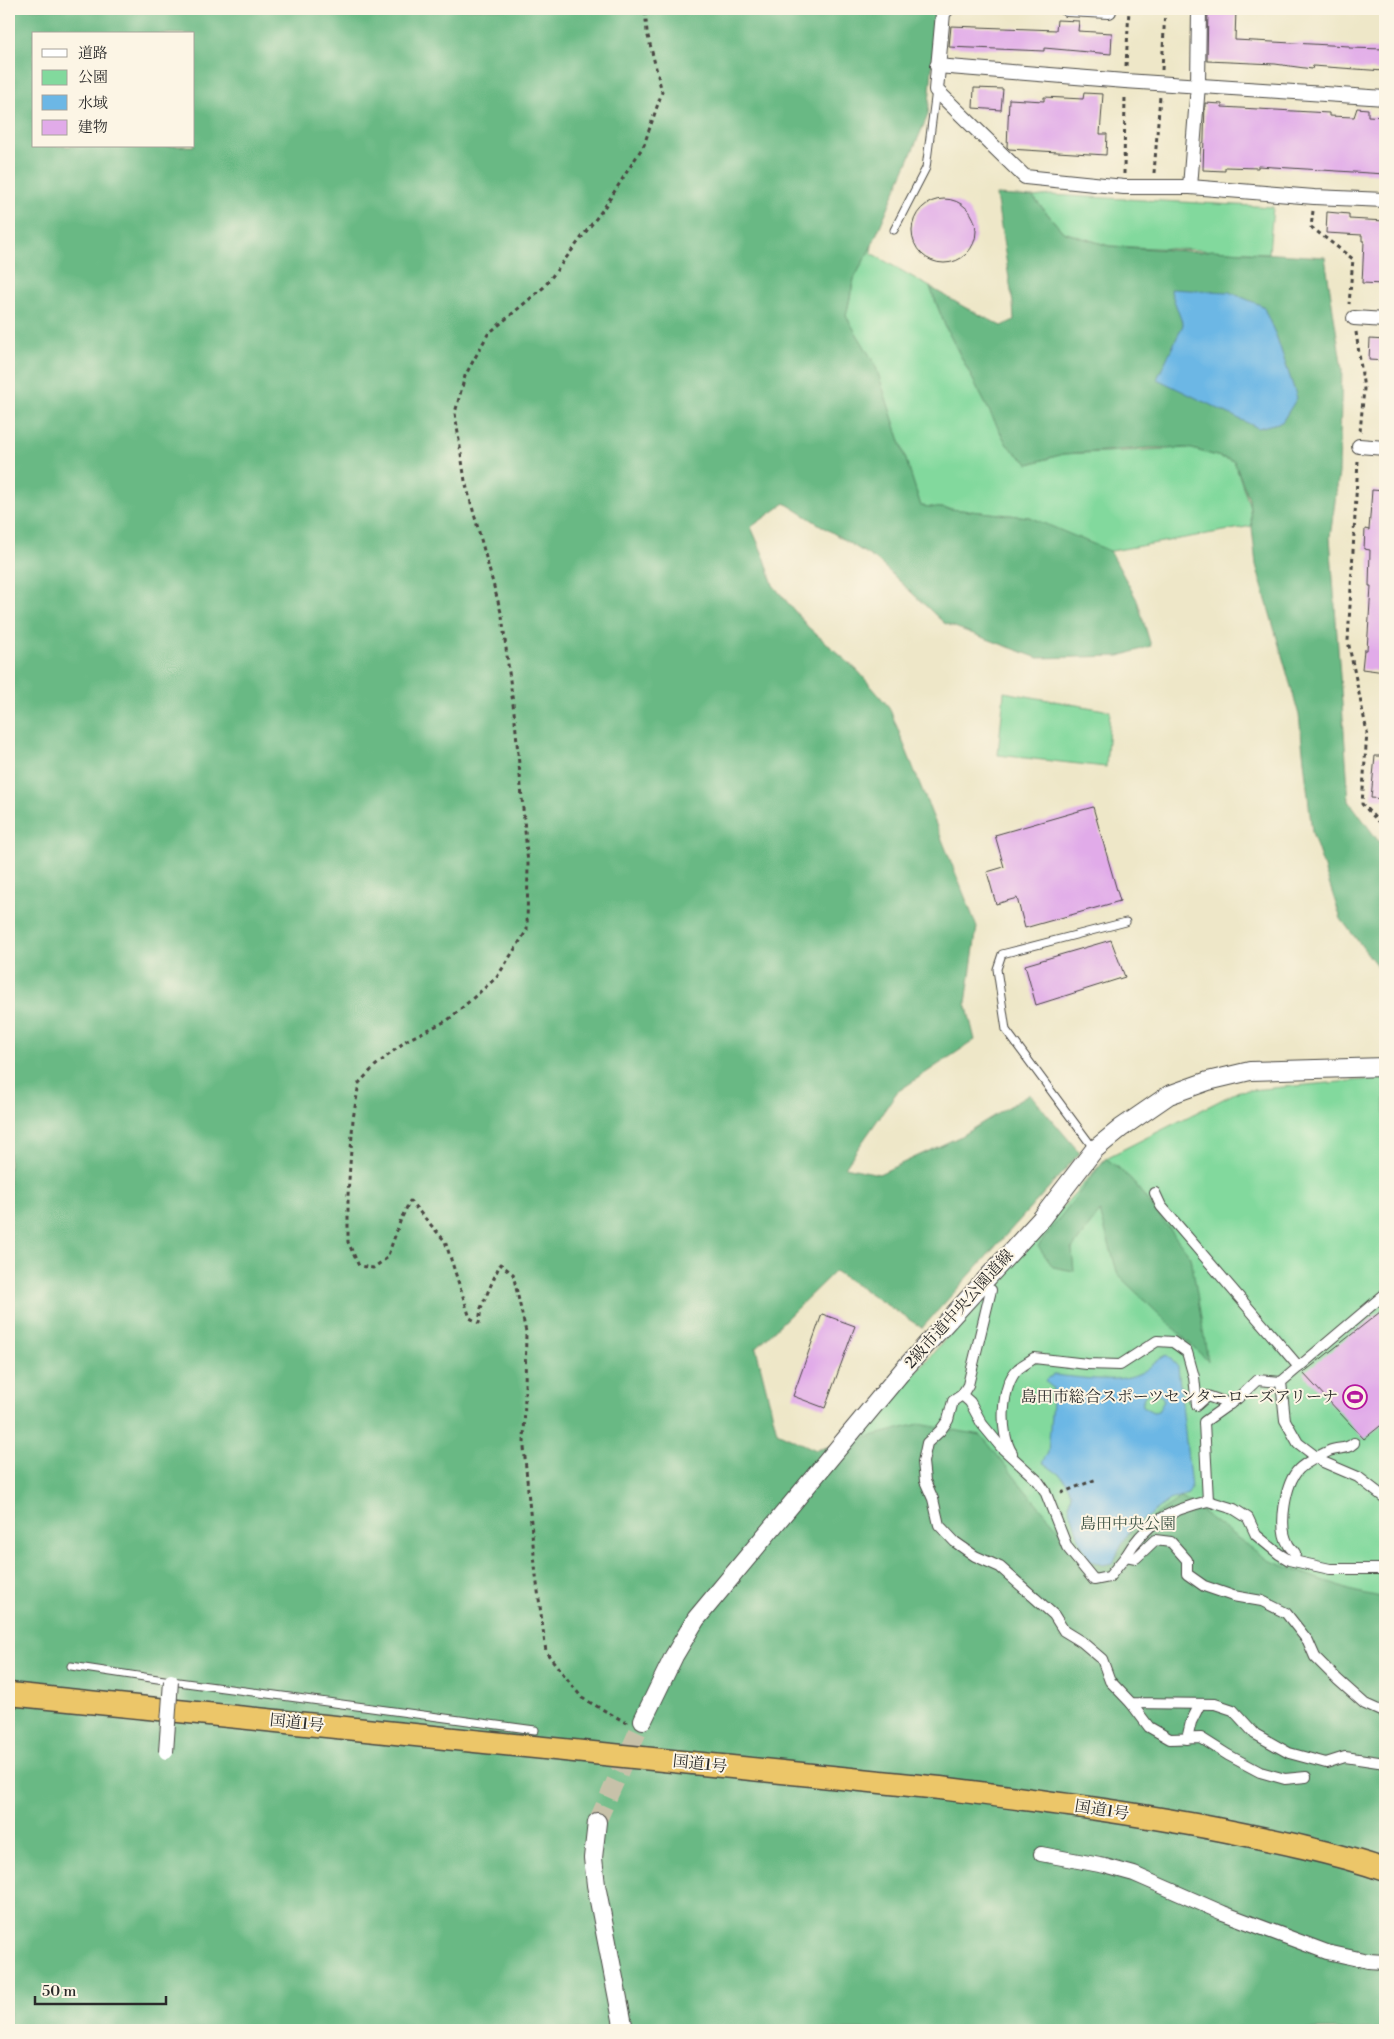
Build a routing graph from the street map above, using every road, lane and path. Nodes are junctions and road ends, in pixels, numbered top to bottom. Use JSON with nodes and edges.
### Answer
{"nodes":[{"id":1,"x":646,"y":9,"type":"edge"},
{"id":2,"x":947,"y":9,"type":"edge"},
{"id":3,"x":1067,"y":9,"type":"edge"},
{"id":4,"x":1199,"y":9,"type":"edge"},
{"id":5,"x":1109,"y":11,"type":"dead end"},
{"id":6,"x":937,"y":66,"type":"junction"},
{"id":7,"x":1198,"y":85,"type":"junction"},
{"id":8,"x":936,"y":90,"type":"junction"},
{"id":9,"x":1385,"y":98,"type":"edge"},
{"id":10,"x":1190,"y":187,"type":"junction"},
{"id":11,"x":1314,"y":197,"type":"junction"},
{"id":12,"x":1385,"y":200,"type":"edge"},
{"id":13,"x":894,"y":230,"type":"dead end"},
{"id":14,"x":1354,"y":318,"type":"junction"},
{"id":15,"x":1385,"y":320,"type":"edge"},
{"id":16,"x":1359,"y":446,"type":"junction"},
{"id":17,"x":1385,"y":448,"type":"edge"},
{"id":18,"x":1385,"y":825,"type":"edge"},
{"id":19,"x":1126,"y":922,"type":"dead end"},
{"id":20,"x":1385,"y":1067,"type":"edge"},
{"id":21,"x":1094,"y":1150,"type":"junction"},
{"id":22,"x":1155,"y":1193,"type":"dead end"},
{"id":23,"x":991,"y":1290,"type":"dead end"},
{"id":24,"x":1385,"y":1294,"type":"edge"},
{"id":25,"x":1299,"y":1368,"type":"junction"},
{"id":26,"x":1281,"y":1382,"type":"junction"},
{"id":27,"x":962,"y":1395,"type":"junction"},
{"id":28,"x":1230,"y":1404,"type":"junction"},
{"id":29,"x":1196,"y":1405,"type":"junction"},
{"id":30,"x":1204,"y":1422,"type":"junction"},
{"id":31,"x":1354,"y":1443,"type":"dead end"},
{"id":32,"x":1317,"y":1458,"type":"junction"},
{"id":33,"x":1018,"y":1462,"type":"junction"},
{"id":34,"x":1097,"y":1479,"type":"dead end"},
{"id":35,"x":1055,"y":1496,"type":"dead end"},
{"id":36,"x":1385,"y":1498,"type":"edge"},
{"id":37,"x":1208,"y":1501,"type":"junction"},
{"id":38,"x":1126,"y":1556,"type":"junction"},
{"id":39,"x":1294,"y":1561,"type":"junction"},
{"id":40,"x":1385,"y":1571,"type":"edge"},
{"id":41,"x":71,"y":1666,"type":"dead end"},
{"id":42,"x":171,"y":1681,"type":"junction"},
{"id":43,"x":9,"y":1694,"type":"edge"},
{"id":44,"x":1131,"y":1703,"type":"junction"},
{"id":45,"x":1200,"y":1704,"type":"junction"},
{"id":46,"x":1385,"y":1713,"type":"edge"},
{"id":47,"x":636,"y":1722,"type":"joint"},
{"id":48,"x":535,"y":1730,"type":"dead end"},
{"id":49,"x":1187,"y":1739,"type":"junction"},
{"id":50,"x":166,"y":1752,"type":"dead end"},
{"id":51,"x":1385,"y":1763,"type":"edge"},
{"id":52,"x":1306,"y":1777,"type":"dead end"},
{"id":53,"x":597,"y":1822,"type":"tunnel mouth"},
{"id":54,"x":1041,"y":1854,"type":"dead end"},
{"id":55,"x":1385,"y":1870,"type":"edge"},
{"id":56,"x":1385,"y":1962,"type":"edge"},
{"id":57,"x":624,"y":2030,"type":"edge"}],
"edges":[{"from":1,"to":47,"type":"path"},
{"from":2,"to":6,"type":"street"},
{"from":3,"to":5,"type":"street"},
{"from":4,"to":7,"type":"street"},
{"from":6,"to":7,"type":"street"},
{"from":6,"to":8,"type":"street"},
{"from":7,"to":9,"type":"street"},
{"from":7,"to":10,"type":"street"},
{"from":8,"to":10,"type":"street"},
{"from":8,"to":13,"type":"lane"},
{"from":10,"to":11,"type":"street"},
{"from":11,"to":12,"type":"street"},
{"from":11,"to":14,"type":"path"},
{"from":14,"to":15,"type":"street"},
{"from":14,"to":16,"type":"path"},
{"from":16,"to":17,"type":"street"},
{"from":16,"to":18,"type":"path"},
{"from":19,"to":21,"type":"lane"},
{"from":20,"to":21,"type":"street","name":"2級市道中央公園道線"},
{"from":21,"to":47,"type":"street","name":"2級市道中央公園道線"},
{"from":22,"to":25,"type":"street"},
{"from":23,"to":27,"type":"street"},
{"from":24,"to":25,"type":"street"},
{"from":25,"to":26,"type":"street"},
{"from":26,"to":28,"type":"street"},
{"from":26,"to":32,"type":"street"},
{"from":27,"to":33,"type":"street"},
{"from":27,"to":44,"type":"street"},
{"from":28,"to":29,"type":"street"},
{"from":28,"to":30,"type":"street"},
{"from":29,"to":30,"type":"street"},
{"from":29,"to":33,"type":"street"},
{"from":30,"to":37,"type":"street"},
{"from":31,"to":32,"type":"street"},
{"from":32,"to":36,"type":"street"},
{"from":32,"to":39,"type":"street"},
{"from":33,"to":38,"type":"street"},
{"from":34,"to":35,"type":"path"},
{"from":37,"to":38,"type":"street"},
{"from":37,"to":39,"type":"street"},
{"from":38,"to":46,"type":"street"},
{"from":39,"to":40,"type":"street"},
{"from":41,"to":42,"type":"lane"},
{"from":42,"to":48,"type":"lane"},
{"from":42,"to":50,"type":"street","bridge":true},
{"from":43,"to":55,"type":"highway","name":"国道1号"},
{"from":44,"to":45,"type":"street"},
{"from":44,"to":49,"type":"street"},
{"from":45,"to":49,"type":"street"},
{"from":45,"to":51,"type":"street"},
{"from":49,"to":52,"type":"street"},
{"from":53,"to":57,"type":"street"},
{"from":54,"to":56,"type":"street"}]}
